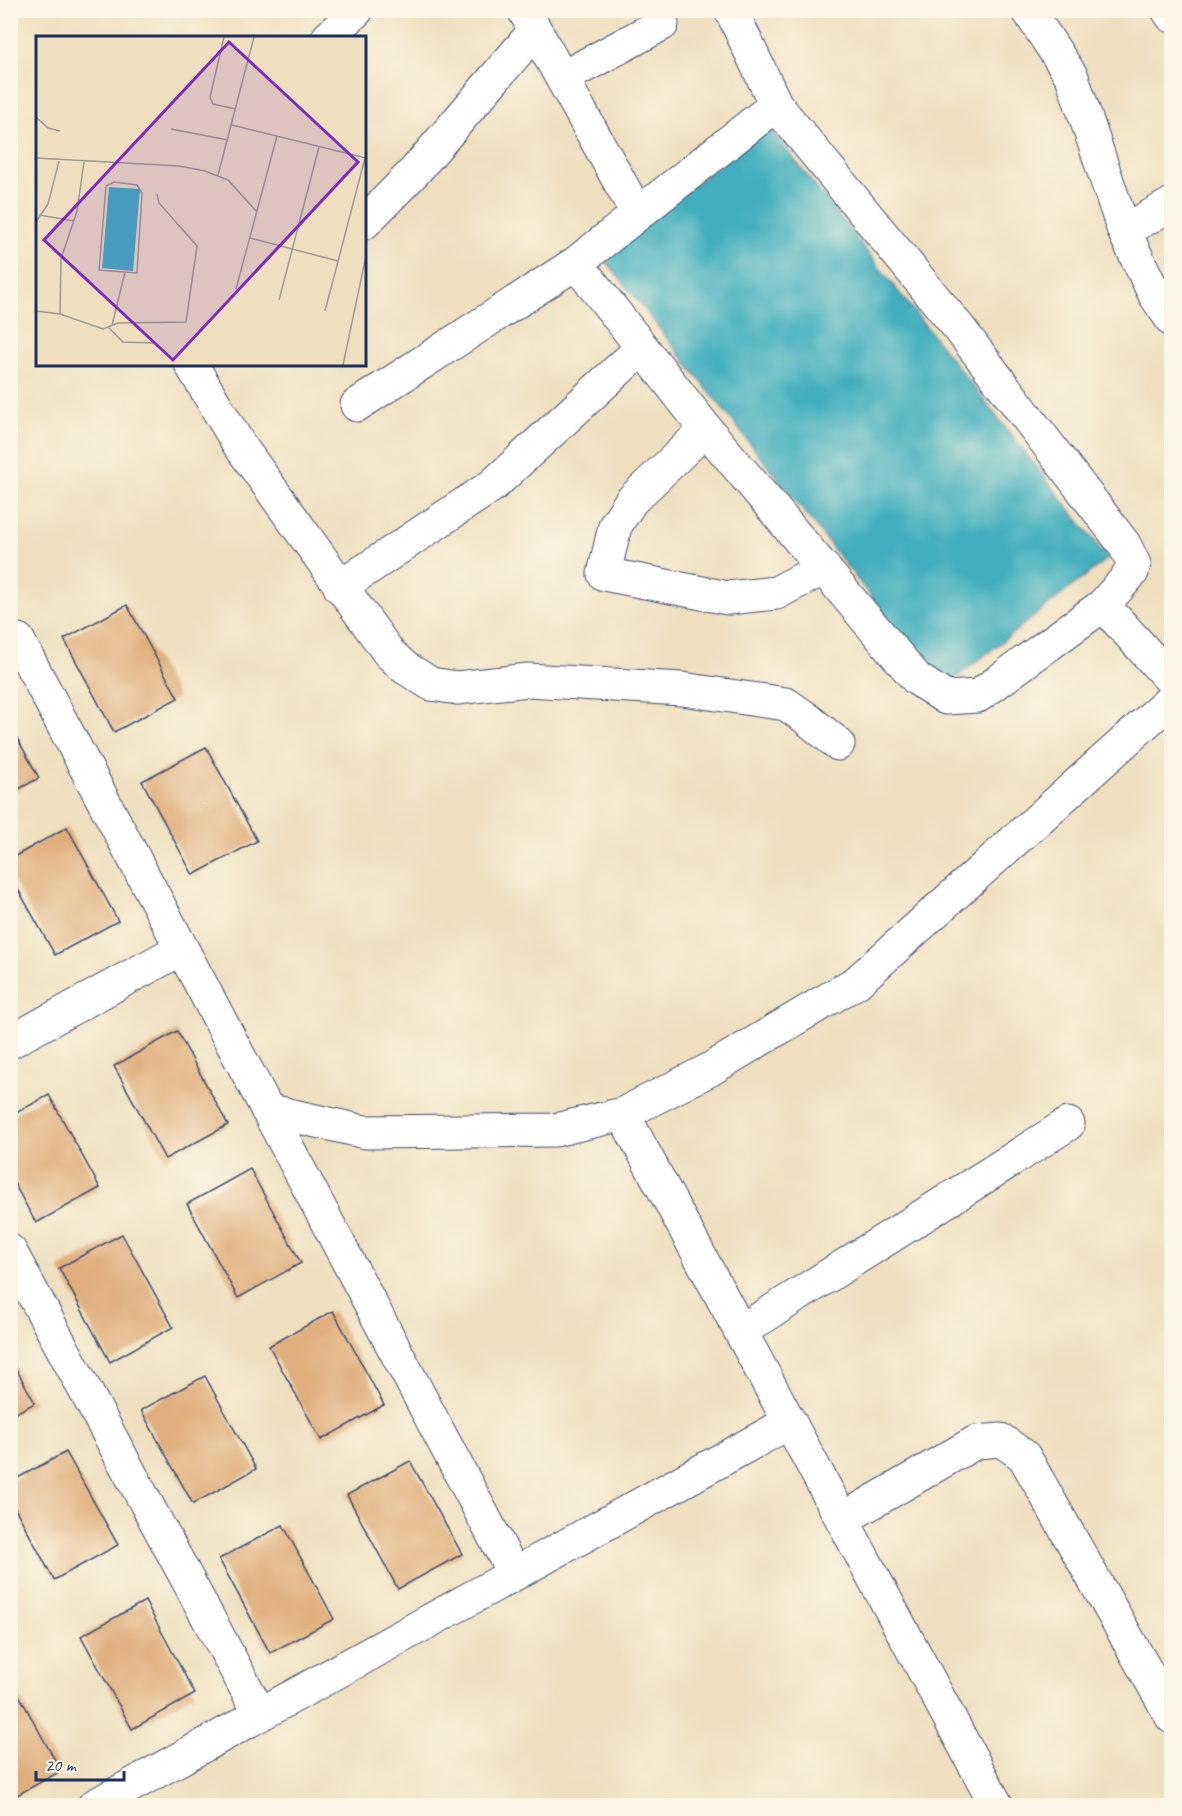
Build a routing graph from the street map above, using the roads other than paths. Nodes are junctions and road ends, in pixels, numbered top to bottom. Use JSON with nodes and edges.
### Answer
{"nodes":[{"id":1,"x":357,"y":10,"type":"edge"},
{"id":2,"x":731,"y":10,"type":"edge"},
{"id":3,"x":1028,"y":10,"type":"edge"},
{"id":4,"x":1168,"y":10,"type":"edge"},
{"id":5,"x":1172,"y":16,"type":"edge"},
{"id":6,"x":530,"y":21,"type":"edge"},
{"id":7,"x":662,"y":24,"type":"dead end"},
{"id":8,"x":330,"y":36,"type":"edge"},
{"id":9,"x":562,"y":78,"type":"junction"},
{"id":10,"x":776,"y":105,"type":"junction"},
{"id":11,"x":1172,"y":204,"type":"edge"},
{"id":12,"x":637,"y":213,"type":"junction"},
{"id":13,"x":366,"y":221,"type":"edge"},
{"id":14,"x":1124,"y":231,"type":"junction"},
{"id":15,"x":576,"y":264,"type":"junction"},
{"id":16,"x":1172,"y":320,"type":"edge"},
{"id":17,"x":642,"y":348,"type":"junction"},
{"id":18,"x":192,"y":366,"type":"edge"},
{"id":19,"x":357,"y":405,"type":"dead end"},
{"id":20,"x":706,"y":429,"type":"junction"},
{"id":21,"x":824,"y":568,"type":"junction"},
{"id":22,"x":340,"y":586,"type":"junction"},
{"id":23,"x":1103,"y":605,"type":"junction"},
{"id":24,"x":18,"y":640,"type":"dead end"},
{"id":25,"x":1172,"y":681,"type":"edge"},
{"id":26,"x":1172,"y":699,"type":"edge"},
{"id":27,"x":838,"y":744,"type":"dead end"},
{"id":28,"x":181,"y":949,"type":"junction"},
{"id":29,"x":10,"y":1042,"type":"edge"},
{"id":30,"x":267,"y":1110,"type":"junction"},
{"id":31,"x":623,"y":1114,"type":"junction"},
{"id":32,"x":1068,"y":1124,"type":"dead end"},
{"id":33,"x":10,"y":1251,"type":"edge"},
{"id":34,"x":741,"y":1331,"type":"junction"},
{"id":35,"x":790,"y":1422,"type":"junction"},
{"id":36,"x":843,"y":1520,"type":"junction"},
{"id":37,"x":514,"y":1574,"type":"junction"},
{"id":38,"x":260,"y":1714,"type":"junction"},
{"id":39,"x":1172,"y":1717,"type":"edge"},
{"id":40,"x":94,"y":1806,"type":"edge"},
{"id":41,"x":998,"y":1806,"type":"edge"}],
"edges":[{"from":1,"to":8,"type":"street"},
{"from":2,"to":10,"type":"street"},
{"from":3,"to":14,"type":"street"},
{"from":4,"to":5,"type":"street"},
{"from":6,"to":9,"type":"street"},
{"from":6,"to":13,"type":"street"},
{"from":7,"to":9,"type":"street"},
{"from":9,"to":12,"type":"street"},
{"from":10,"to":12,"type":"street"},
{"from":10,"to":23,"type":"street"},
{"from":11,"to":14,"type":"street"},
{"from":12,"to":15,"type":"street"},
{"from":14,"to":16,"type":"street"},
{"from":15,"to":17,"type":"street"},
{"from":15,"to":19,"type":"street"},
{"from":17,"to":20,"type":"street"},
{"from":17,"to":22,"type":"street"},
{"from":18,"to":22,"type":"street"},
{"from":20,"to":21,"type":"street"},
{"from":20,"to":21,"type":"street"},
{"from":21,"to":23,"type":"street"},
{"from":22,"to":27,"type":"street"},
{"from":23,"to":25,"type":"street"},
{"from":24,"to":28,"type":"street"},
{"from":26,"to":31,"type":"street"},
{"from":28,"to":29,"type":"street"},
{"from":28,"to":30,"type":"street"},
{"from":30,"to":31,"type":"street"},
{"from":30,"to":37,"type":"street"},
{"from":31,"to":34,"type":"street"},
{"from":32,"to":34,"type":"street"},
{"from":33,"to":38,"type":"street"},
{"from":34,"to":35,"type":"street"},
{"from":35,"to":36,"type":"street"},
{"from":35,"to":37,"type":"street"},
{"from":36,"to":39,"type":"street"},
{"from":36,"to":41,"type":"street"},
{"from":37,"to":38,"type":"street"},
{"from":38,"to":40,"type":"street"}]}
